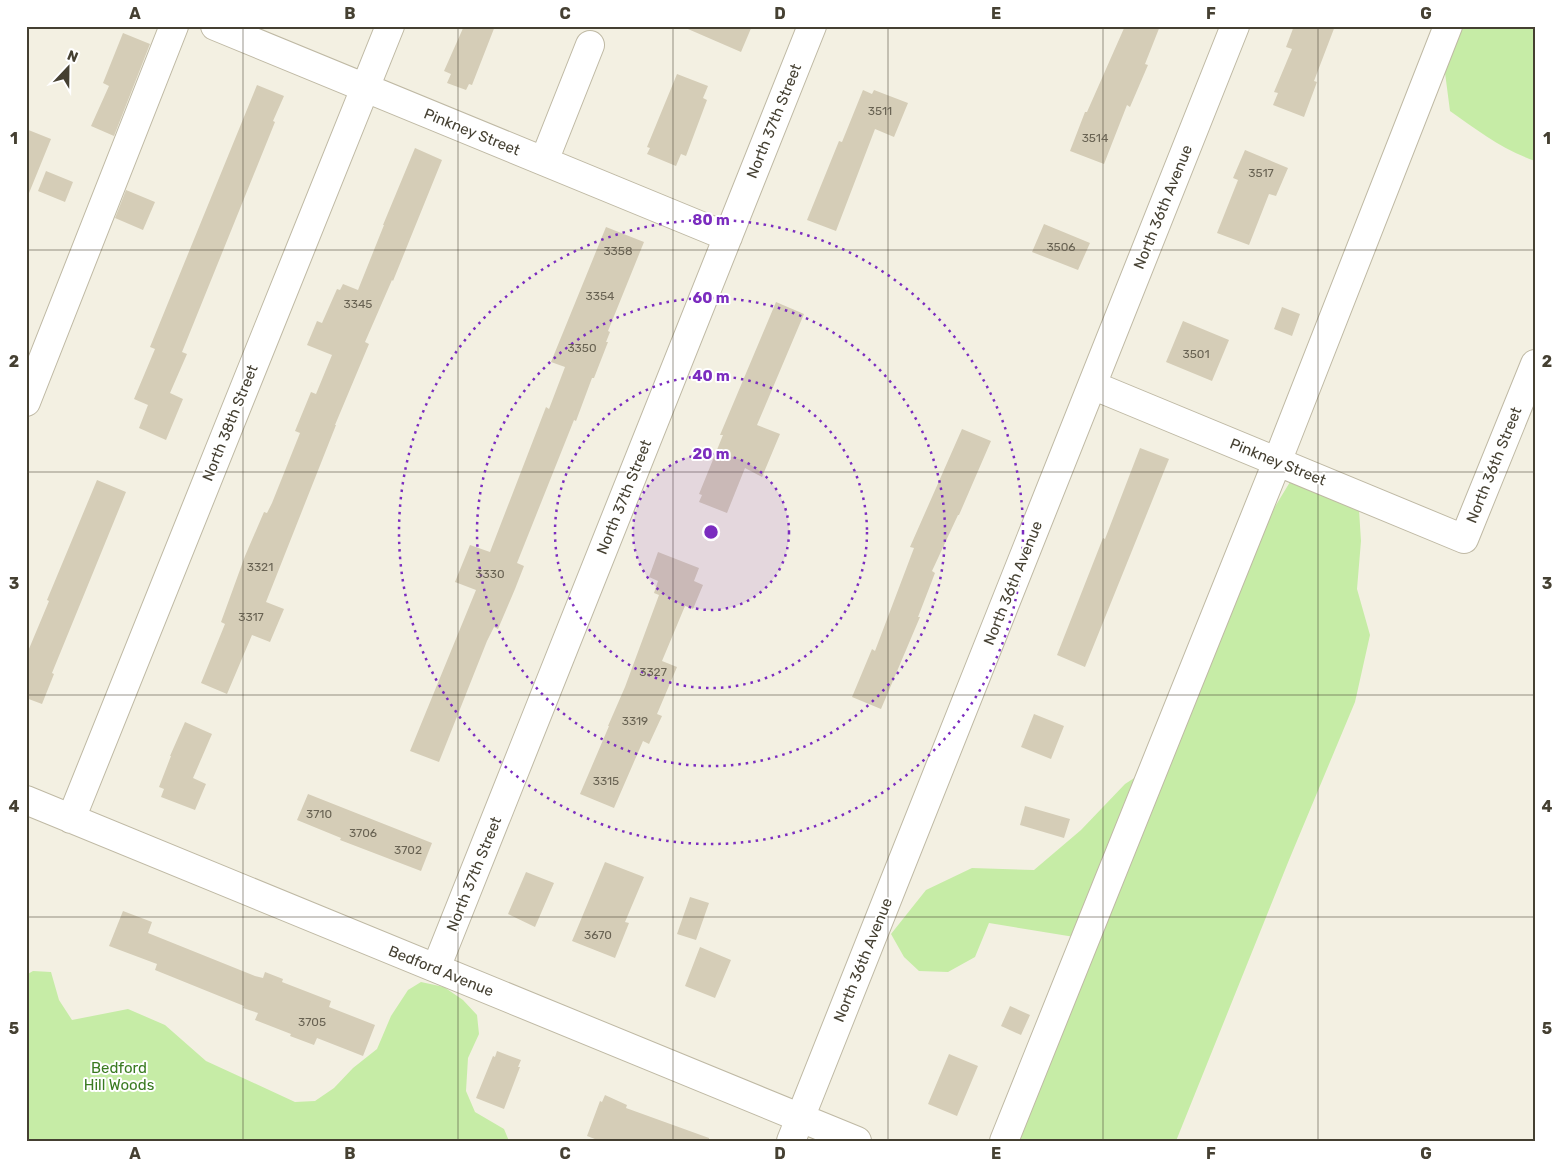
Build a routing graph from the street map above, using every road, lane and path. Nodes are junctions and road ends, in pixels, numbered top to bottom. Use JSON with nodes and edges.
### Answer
{"nodes":[{"id":1,"x":174,"y":26,"type":"edge"},
{"id":2,"x":215,"y":26,"type":"edge"},
{"id":3,"x":390,"y":26,"type":"edge"},
{"id":4,"x":812,"y":26,"type":"edge"},
{"id":5,"x":1235,"y":26,"type":"edge"},
{"id":6,"x":1448,"y":26,"type":"edge"},
{"id":7,"x":590,"y":46,"type":"dead end"},
{"id":8,"x":365,"y":88,"type":"junction"},
{"id":9,"x":544,"y":161,"type":"junction"},
{"id":10,"x":728,"y":237,"type":"junction"},
{"id":11,"x":1535,"y":364,"type":"edge"},
{"id":12,"x":1092,"y":385,"type":"junction"},
{"id":13,"x":26,"y":402,"type":"edge"},
{"id":14,"x":1277,"y":462,"type":"junction"},
{"id":15,"x":1464,"y":539,"type":"joint"},
{"id":16,"x":26,"y":800,"type":"edge"},
{"id":17,"x":71,"y":819,"type":"junction"},
{"id":18,"x":436,"y":968,"type":"junction"},
{"id":19,"x":796,"y":1129,"type":"edge"},
{"id":20,"x":857,"y":1141,"type":"edge"},
{"id":21,"x":1004,"y":1141,"type":"edge"}],
"edges":[{"from":1,"to":13,"type":"street"},
{"from":2,"to":8,"type":"street","name":"Pinkney Street"},
{"from":3,"to":8,"type":"street","name":"North 38th Street"},
{"from":4,"to":10,"type":"street","name":"North 37th Street"},
{"from":5,"to":12,"type":"street","name":"North 36th Avenue"},
{"from":6,"to":14,"type":"street"},
{"from":7,"to":9,"type":"street"},
{"from":8,"to":9,"type":"street","name":"Pinkney Street"},
{"from":8,"to":17,"type":"street","name":"North 38th Street"},
{"from":9,"to":10,"type":"street","name":"Pinkney Street"},
{"from":10,"to":18,"type":"street","name":"North 37th Street"},
{"from":11,"to":15,"type":"street","name":"North 36th Street"},
{"from":12,"to":14,"type":"street","name":"Pinkney Street"},
{"from":12,"to":19,"type":"street","name":"North 36th Avenue"},
{"from":14,"to":15,"type":"street","name":"Pinkney Street"},
{"from":14,"to":21,"type":"street"},
{"from":16,"to":17,"type":"street","name":"Bedford Avenue"},
{"from":17,"to":18,"type":"street","name":"Bedford Avenue"},
{"from":18,"to":19,"type":"street","name":"Bedford Avenue"},
{"from":19,"to":20,"type":"street","name":"Bedford Avenue"}]}
